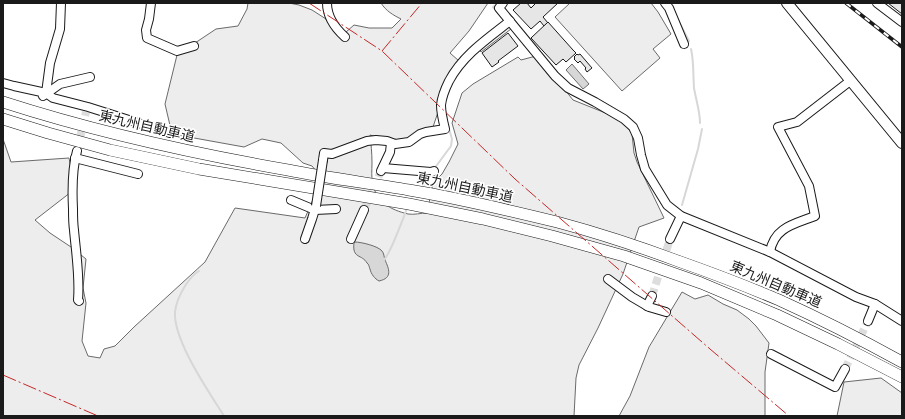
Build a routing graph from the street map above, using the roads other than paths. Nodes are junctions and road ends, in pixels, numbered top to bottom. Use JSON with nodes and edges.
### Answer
{"nodes":[{"id":1,"x":61,"y":3,"type":"edge"},
{"id":2,"x":151,"y":3,"type":"edge"},
{"id":3,"x":327,"y":3,"type":"edge"},
{"id":4,"x":502,"y":3,"type":"edge"},
{"id":5,"x":665,"y":3,"type":"edge"},
{"id":6,"x":787,"y":3,"type":"edge"},
{"id":7,"x":877,"y":3,"type":"edge"},
{"id":8,"x":510,"y":21,"type":"junction"},
{"id":9,"x":902,"y":22,"type":"edge"},
{"id":10,"x":345,"y":37,"type":"dead end"},
{"id":11,"x":684,"y":44,"type":"dead end"},
{"id":12,"x":194,"y":46,"type":"dead end"},
{"id":13,"x":90,"y":77,"type":"dead end"},
{"id":14,"x":850,"y":81,"type":"junction"},
{"id":15,"x":3,"y":83,"type":"edge"},
{"id":16,"x":44,"y":95,"type":"junction"},
{"id":17,"x":3,"y":102,"type":"edge"},
{"id":18,"x":3,"y":119,"type":"edge"},
{"id":19,"x":170,"y":133,"type":"dead end"},
{"id":20,"x":391,"y":143,"type":"junction"},
{"id":21,"x":902,"y":143,"type":"edge"},
{"id":22,"x":434,"y":171,"type":"dead end"},
{"id":23,"x":138,"y":174,"type":"dead end"},
{"id":24,"x":291,"y":200,"type":"dead end"},
{"id":25,"x":315,"y":208,"type":"junction"},
{"id":26,"x":336,"y":209,"type":"dead end"},
{"id":27,"x":364,"y":210,"type":"tunnel mouth"},
{"id":28,"x":681,"y":216,"type":"junction"},
{"id":29,"x":305,"y":239,"type":"dead end"},
{"id":30,"x":351,"y":239,"type":"dead end"},
{"id":31,"x":670,"y":239,"type":"tunnel mouth"},
{"id":32,"x":770,"y":252,"type":"junction"},
{"id":33,"x":608,"y":279,"type":"dead end"},
{"id":34,"x":652,"y":296,"type":"tunnel mouth"},
{"id":35,"x":79,"y":301,"type":"dead end"},
{"id":36,"x":875,"y":304,"type":"junction"},
{"id":37,"x":647,"y":306,"type":"junction"},
{"id":38,"x":666,"y":312,"type":"dead end"},
{"id":39,"x":868,"y":321,"type":"tunnel mouth"},
{"id":40,"x":902,"y":321,"type":"edge"},
{"id":41,"x":771,"y":354,"type":"dead end"},
{"id":42,"x":902,"y":362,"type":"edge"},
{"id":43,"x":845,"y":369,"type":"tunnel mouth"},
{"id":44,"x":902,"y":377,"type":"edge"}],
"edges":[{"from":1,"to":16,"type":"street"},
{"from":2,"to":12,"type":"street"},
{"from":3,"to":10,"type":"street"},
{"from":4,"to":8,"type":"street"},
{"from":5,"to":11,"type":"street"},
{"from":6,"to":14,"type":"main road"},
{"from":7,"to":9,"type":"street"},
{"from":8,"to":20,"type":"street"},
{"from":8,"to":28,"type":"street"},
{"from":13,"to":16,"type":"street"},
{"from":14,"to":21,"type":"main road"},
{"from":14,"to":32,"type":"street"},
{"from":15,"to":16,"type":"street"},
{"from":16,"to":19,"type":"street"},
{"from":17,"to":42,"type":"highway","name":"東九州自動車道"},
{"from":18,"to":44,"type":"highway","name":"東九州自動車道"},
{"from":20,"to":22,"type":"street"},
{"from":20,"to":25,"type":"street","bridge":true},
{"from":23,"to":35,"type":"street"},
{"from":24,"to":25,"type":"street"},
{"from":25,"to":26,"type":"street"},
{"from":25,"to":29,"type":"street"},
{"from":27,"to":30,"type":"street"},
{"from":28,"to":31,"type":"street"},
{"from":28,"to":32,"type":"street"},
{"from":32,"to":36,"type":"street"},
{"from":33,"to":37,"type":"street"},
{"from":34,"to":37,"type":"street"},
{"from":36,"to":39,"type":"street"},
{"from":36,"to":40,"type":"street"},
{"from":37,"to":38,"type":"street"},
{"from":41,"to":43,"type":"street"}]}
